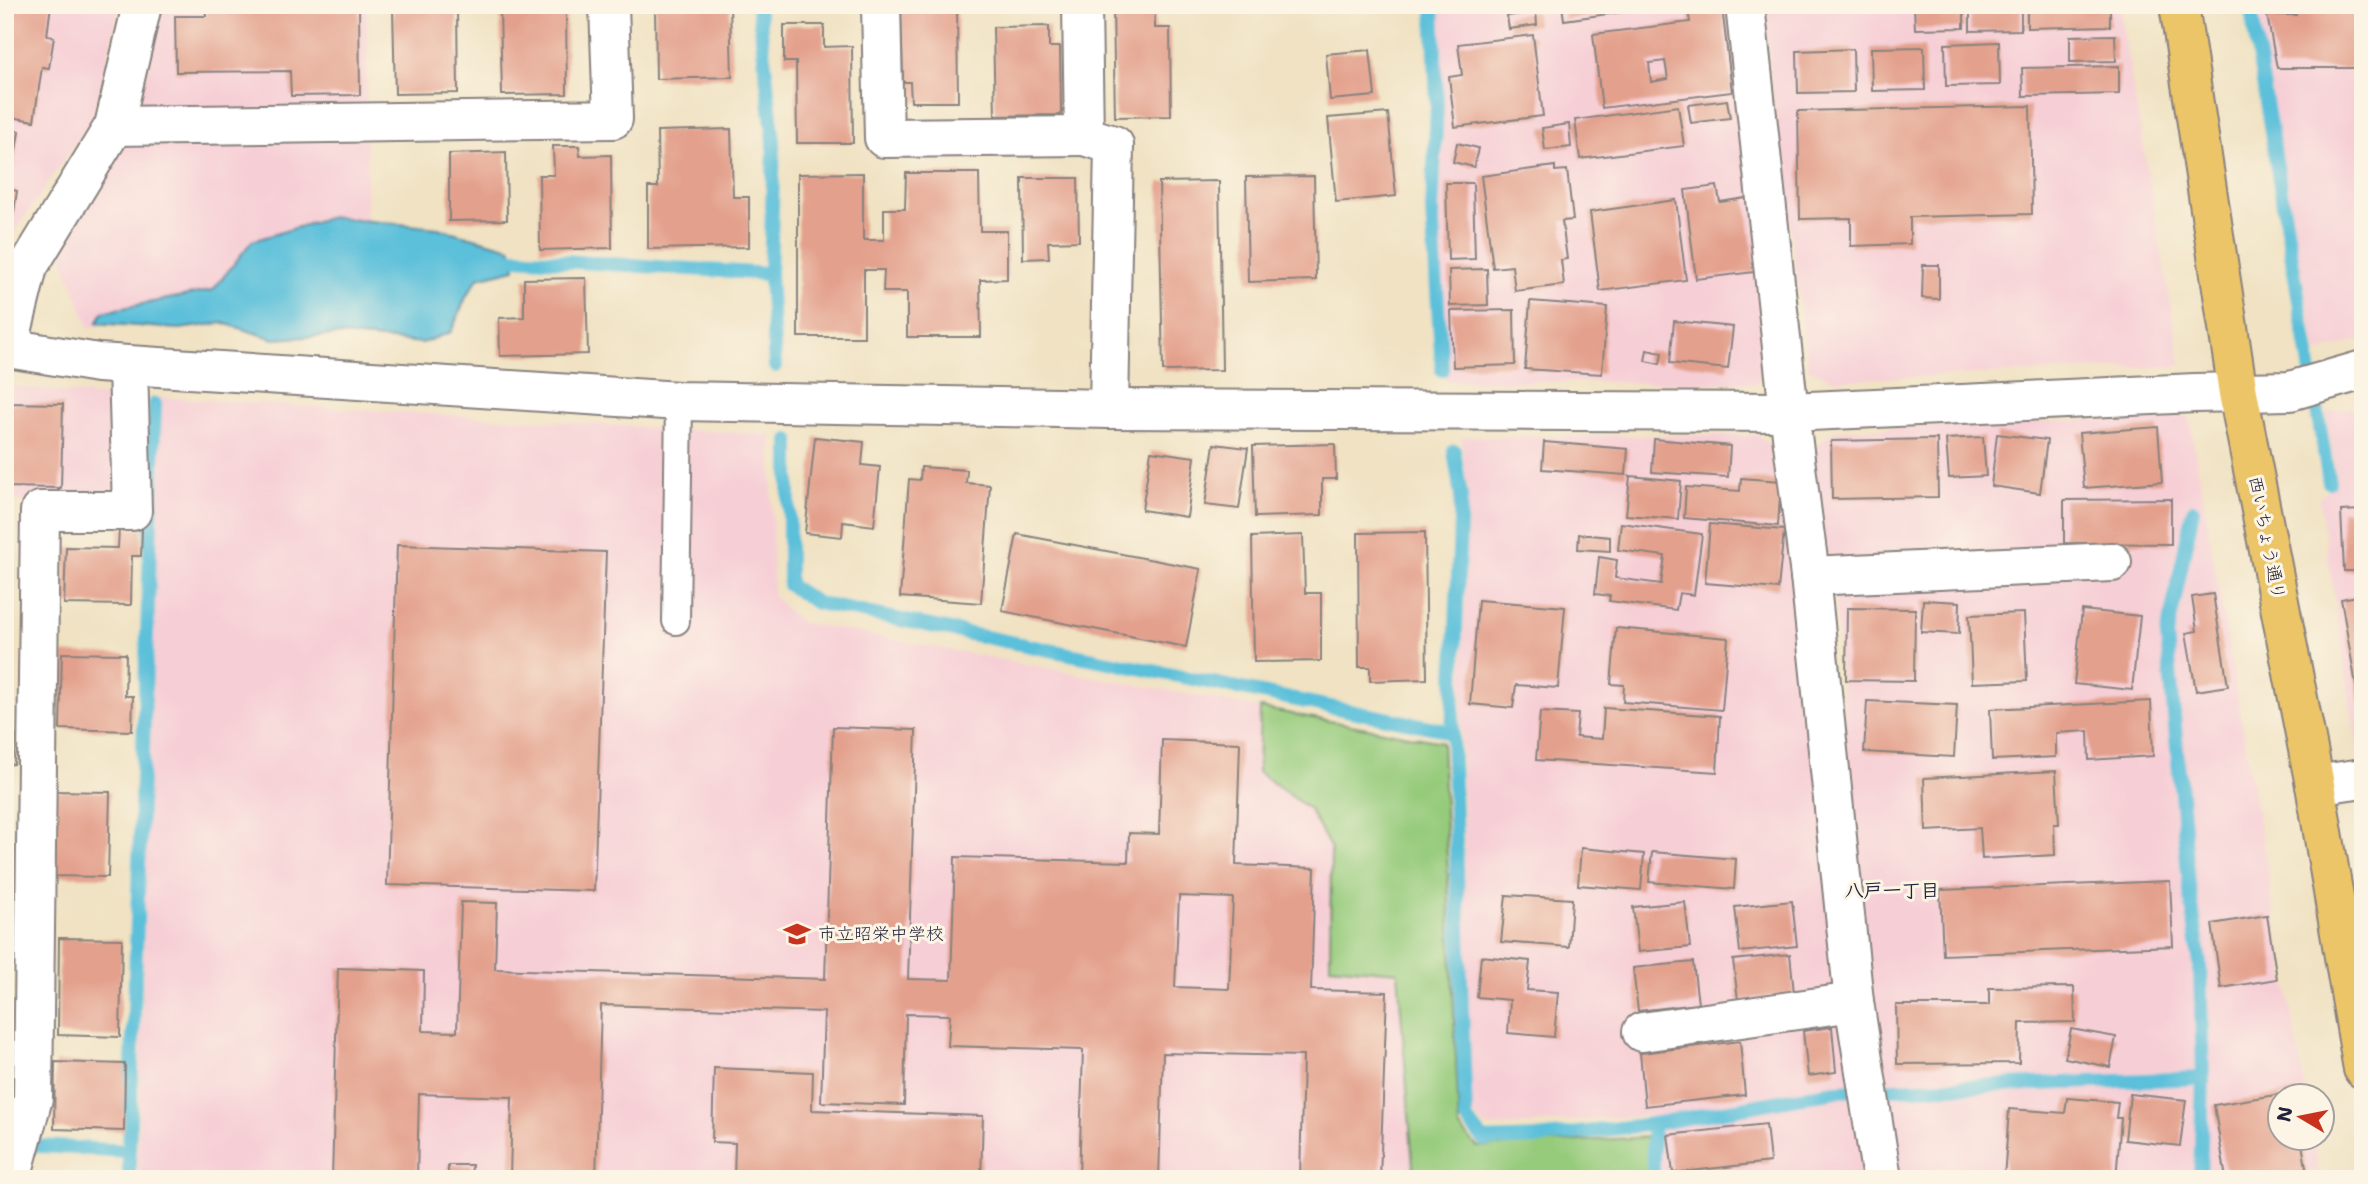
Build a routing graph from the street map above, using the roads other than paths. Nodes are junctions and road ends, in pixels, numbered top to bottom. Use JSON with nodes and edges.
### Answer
{"nodes":[{"id":1,"x":142,"y":5,"type":"edge"},
{"id":2,"x":610,"y":5,"type":"edge"},
{"id":3,"x":881,"y":5,"type":"edge"},
{"id":4,"x":1082,"y":5,"type":"edge"},
{"id":5,"x":1745,"y":5,"type":"edge"},
{"id":6,"x":2179,"y":5,"type":"edge"},
{"id":7,"x":114,"y":126,"type":"junction"},
{"id":8,"x":1084,"y":136,"type":"junction"},
{"id":9,"x":6,"y":348,"type":"edge"},
{"id":10,"x":128,"y":365,"type":"junction"},
{"id":11,"x":2363,"y":370,"type":"edge"},
{"id":12,"x":2238,"y":393,"type":"junction"},
{"id":13,"x":679,"y":401,"type":"junction"},
{"id":14,"x":1109,"y":409,"type":"junction"},
{"id":15,"x":1789,"y":412,"type":"junction"},
{"id":16,"x":2112,"y":562,"type":"dead end"},
{"id":17,"x":1810,"y":576,"type":"junction"},
{"id":18,"x":676,"y":621,"type":"dead end"},
{"id":19,"x":2363,"y":778,"type":"edge"},
{"id":20,"x":2315,"y":785,"type":"junction"},
{"id":21,"x":1854,"y":1002,"type":"junction"},
{"id":22,"x":1642,"y":1032,"type":"dead end"},
{"id":23,"x":2363,"y":1069,"type":"edge"},
{"id":24,"x":14,"y":1162,"type":"edge"},
{"id":25,"x":1881,"y":1179,"type":"edge"}],
"edges":[{"from":1,"to":7,"type":"street"},
{"from":2,"to":7,"type":"street"},
{"from":3,"to":8,"type":"street"},
{"from":4,"to":8,"type":"street"},
{"from":5,"to":15,"type":"street"},
{"from":6,"to":12,"type":"highway","name":"西いちょう通り"},
{"from":7,"to":9,"type":"street"},
{"from":8,"to":14,"type":"street"},
{"from":9,"to":10,"type":"street"},
{"from":10,"to":13,"type":"street"},
{"from":10,"to":24,"type":"street"},
{"from":11,"to":12,"type":"street"},
{"from":12,"to":15,"type":"street"},
{"from":12,"to":20,"type":"highway","name":"西いちょう通り"},
{"from":13,"to":14,"type":"street"},
{"from":13,"to":18,"type":"lane"},
{"from":14,"to":15,"type":"street"},
{"from":15,"to":17,"type":"street"},
{"from":16,"to":17,"type":"street"},
{"from":17,"to":21,"type":"street"},
{"from":19,"to":20,"type":"street"},
{"from":20,"to":23,"type":"highway","name":"西いちょう通り"},
{"from":21,"to":22,"type":"street"},
{"from":21,"to":25,"type":"street"}]}
